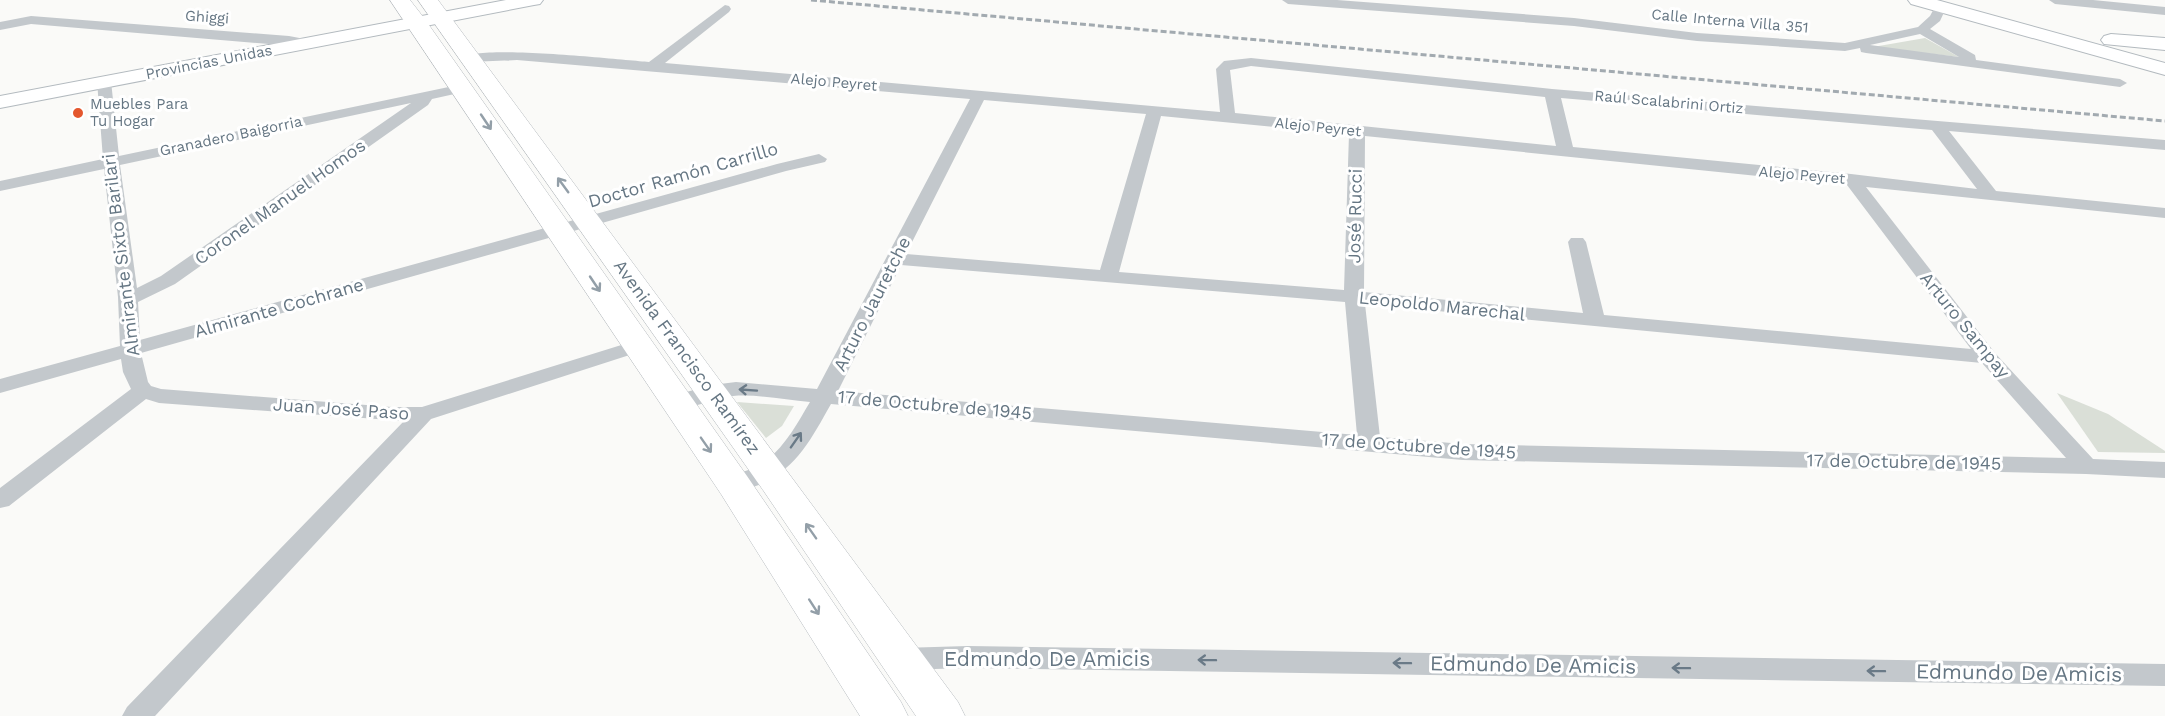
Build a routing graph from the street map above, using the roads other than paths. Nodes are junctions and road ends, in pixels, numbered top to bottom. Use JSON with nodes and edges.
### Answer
{"nodes":[{"id":1,"x":534,"y":0,"type":"edge"},
{"id":2,"x":1288,"y":0,"type":"edge"},
{"id":3,"x":1917,"y":0,"type":"edge"},
{"id":4,"x":2055,"y":0,"type":"edge"},
{"id":5,"x":1941,"y":6,"type":"junction"},
{"id":6,"x":725,"y":9,"type":"dead end"},
{"id":7,"x":422,"y":10,"type":"edge"},
{"id":8,"x":2165,"y":11,"type":"edge"},
{"id":9,"x":0,"y":26,"type":"edge"},
{"id":10,"x":1922,"y":30,"type":"junction"},
{"id":11,"x":2038,"y":34,"type":"junction"},
{"id":12,"x":305,"y":43,"type":"junction"},
{"id":13,"x":2076,"y":44,"type":"junction"},
{"id":14,"x":2165,"y":44,"type":"edge"},
{"id":15,"x":1845,"y":47,"type":"junction"},
{"id":16,"x":2165,"y":51,"type":"edge"},
{"id":17,"x":2143,"y":62,"type":"junction"},
{"id":18,"x":1978,"y":63,"type":"junction"},
{"id":19,"x":652,"y":66,"type":"junction"},
{"id":20,"x":2165,"y":69,"type":"edge"},
{"id":21,"x":466,"y":73,"type":"junction"},
{"id":22,"x":104,"y":81,"type":"junction"},
{"id":23,"x":2121,"y":83,"type":"dead end"},
{"id":24,"x":1552,"y":93,"type":"junction"},
{"id":25,"x":427,"y":95,"type":"junction"},
{"id":26,"x":979,"y":95,"type":"junction"},
{"id":27,"x":0,"y":102,"type":"edge"},
{"id":28,"x":1155,"y":111,"type":"junction"},
{"id":29,"x":1228,"y":117,"type":"junction"},
{"id":30,"x":1935,"y":124,"type":"junction"},
{"id":31,"x":1357,"y":131,"type":"junction"},
{"id":32,"x":2165,"y":145,"type":"edge"},
{"id":33,"x":1566,"y":153,"type":"junction"},
{"id":34,"x":819,"y":159,"type":"dead end"},
{"id":35,"x":110,"y":162,"type":"junction"},
{"id":36,"x":1851,"y":179,"type":"junction"},
{"id":37,"x":0,"y":186,"type":"edge"},
{"id":38,"x":1990,"y":194,"type":"junction"},
{"id":39,"x":2161,"y":214,"type":"edge"},
{"id":40,"x":574,"y":226,"type":"junction"},
{"id":41,"x":1577,"y":242,"type":"dead end"},
{"id":42,"x":895,"y":259,"type":"junction"},
{"id":43,"x":1108,"y":276,"type":"junction"},
{"id":44,"x":1354,"y":297,"type":"junction"},
{"id":45,"x":128,"y":300,"type":"junction"},
{"id":46,"x":1595,"y":321,"type":"junction"},
{"id":47,"x":638,"y":346,"type":"junction"},
{"id":48,"x":131,"y":349,"type":"junction"},
{"id":49,"x":1988,"y":357,"type":"junction"},
{"id":50,"x":0,"y":386,"type":"edge"},
{"id":51,"x":143,"y":391,"type":"junction"},
{"id":52,"x":712,"y":392,"type":"junction"},
{"id":53,"x":825,"y":395,"type":"junction"},
{"id":54,"x":676,"y":402,"type":"junction"},
{"id":55,"x":423,"y":414,"type":"junction"},
{"id":56,"x":1369,"y":444,"type":"junction"},
{"id":57,"x":2086,"y":466,"type":"junction"},
{"id":58,"x":2165,"y":470,"type":"edge"},
{"id":59,"x":769,"y":471,"type":"junction"},
{"id":60,"x":734,"y":485,"type":"junction"},
{"id":61,"x":0,"y":500,"type":"edge"},
{"id":62,"x":902,"y":659,"type":"junction"},
{"id":63,"x":2165,"y":675,"type":"edge"},
{"id":64,"x":137,"y":716,"type":"edge"},
{"id":65,"x":885,"y":716,"type":"edge"},
{"id":66,"x":942,"y":716,"type":"edge"}],
"edges":[{"from":1,"to":7,"type":"main road","name":"Provincias Unidas"},
{"from":2,"to":15,"type":"street","name":"Calle Interna Villa 351"},
{"from":3,"to":5,"type":"main road"},
{"from":4,"to":8,"type":"street"},
{"from":5,"to":10,"type":"street"},
{"from":5,"to":11,"type":"main road"},
{"from":6,"to":19,"type":"street"},
{"from":7,"to":12,"type":"main road","name":"Provincias Unidas"},
{"from":7,"to":21,"type":"main road","name":"Avenida Francisco Ramírez"},
{"from":9,"to":12,"type":"street","name":"Ghiggi"},
{"from":10,"to":15,"type":"street","name":"Calle Interna Villa 351"},
{"from":10,"to":18,"type":"street"},
{"from":11,"to":13,"type":"main road"},
{"from":11,"to":14,"type":"main road"},
{"from":12,"to":22,"type":"main road","name":"Provincias Unidas"},
{"from":13,"to":16,"type":"main road"},
{"from":13,"to":17,"type":"main road"},
{"from":15,"to":18,"type":"street"},
{"from":16,"to":17,"type":"main road"},
{"from":17,"to":20,"type":"main road"},
{"from":18,"to":23,"type":"street"},
{"from":19,"to":21,"type":"street","name":"Alejo Peyret"},
{"from":19,"to":26,"type":"street","name":"Alejo Peyret"},
{"from":21,"to":25,"type":"street","name":"Granadero Baigorria"},
{"from":21,"to":40,"type":"main road","name":"Avenida Francisco Ramírez"},
{"from":22,"to":27,"type":"main road","name":"Provincias Unidas"},
{"from":22,"to":35,"type":"street","name":"Almirante Sixto Barilari"},
{"from":24,"to":29,"type":"street","name":"Raúl Scalabrini Ortiz"},
{"from":24,"to":30,"type":"street","name":"Raúl Scalabrini Ortiz"},
{"from":24,"to":33,"type":"street"},
{"from":25,"to":35,"type":"street","name":"Granadero Baigorria"},
{"from":25,"to":45,"type":"street","name":"Coronel Manuel Homos"},
{"from":26,"to":28,"type":"street","name":"Alejo Peyret"},
{"from":26,"to":42,"type":"street","name":"Arturo Jauretche"},
{"from":28,"to":29,"type":"street","name":"Alejo Peyret"},
{"from":28,"to":43,"type":"street"},
{"from":29,"to":31,"type":"street","name":"Alejo Peyret"},
{"from":30,"to":32,"type":"street","name":"Raúl Scalabrini Ortiz"},
{"from":30,"to":38,"type":"street"},
{"from":31,"to":33,"type":"street","name":"Alejo Peyret"},
{"from":31,"to":44,"type":"street","name":"José Rucci"},
{"from":33,"to":36,"type":"street","name":"Alejo Peyret"},
{"from":34,"to":40,"type":"street","name":"Doctor Ramón Carrillo"},
{"from":35,"to":37,"type":"street","name":"Granadero Baigorria"},
{"from":35,"to":45,"type":"street","name":"Almirante Sixto Barilari"},
{"from":36,"to":38,"type":"street","name":"Alejo Peyret"},
{"from":36,"to":49,"type":"street","name":"Arturo Sampay"},
{"from":38,"to":39,"type":"street","name":"Alejo Peyret"},
{"from":40,"to":47,"type":"main road","name":"Avenida Francisco Ramírez","one_way":true},
{"from":40,"to":48,"type":"street","name":"Almirante Cochrane"},
{"from":40,"to":52,"type":"main road","name":"Avenida Francisco Ramírez"},
{"from":41,"to":46,"type":"street"},
{"from":42,"to":43,"type":"street","name":"Leopoldo Marechal"},
{"from":42,"to":53,"type":"street","name":"Arturo Jauretche"},
{"from":43,"to":44,"type":"street","name":"Leopoldo Marechal"},
{"from":44,"to":46,"type":"street","name":"Leopoldo Marechal"},
{"from":44,"to":56,"type":"street","name":"José Rucci"},
{"from":45,"to":48,"type":"street","name":"Almirante Sixto Barilari"},
{"from":46,"to":49,"type":"street","name":"Leopoldo Marechal"},
{"from":47,"to":54,"type":"main road","name":"Avenida Francisco Ramírez"},
{"from":47,"to":55,"type":"street","name":"Juan José Paso"},
{"from":48,"to":50,"type":"street","name":"Almirante Cochrane"},
{"from":48,"to":51,"type":"street","name":"Almirante Sixto Barilari"},
{"from":49,"to":57,"type":"street","name":"Arturo Sampay"},
{"from":51,"to":55,"type":"street","name":"Juan José Paso"},
{"from":51,"to":61,"type":"street"},
{"from":53,"to":52,"type":"street","name":"17 de Octubre de 1945","one_way":true},
{"from":52,"to":54,"type":"street","name":"17 de Octubre de 1945"},
{"from":52,"to":59,"type":"main road","name":"Avenida Francisco Ramírez"},
{"from":53,"to":56,"type":"street","name":"17 de Octubre de 1945"},
{"from":59,"to":53,"type":"street","name":"Arturo Jauretche","one_way":true},
{"from":54,"to":60,"type":"main road","name":"Avenida Francisco Ramírez","one_way":true},
{"from":55,"to":64,"type":"street"},
{"from":56,"to":57,"type":"street","name":"17 de Octubre de 1945"},
{"from":57,"to":58,"type":"street","name":"17 de Octubre de 1945"},
{"from":59,"to":60,"type":"street","name":"Arturo Jauretche"},
{"from":62,"to":59,"type":"main road","name":"Avenida Francisco Ramírez","one_way":true},
{"from":60,"to":65,"type":"main road","name":"Avenida Francisco Ramírez","one_way":true},
{"from":63,"to":62,"type":"street","name":"Edmundo De Amicis","one_way":true},
{"from":62,"to":66,"type":"main road","name":"Avenida Francisco Ramírez"}]}
